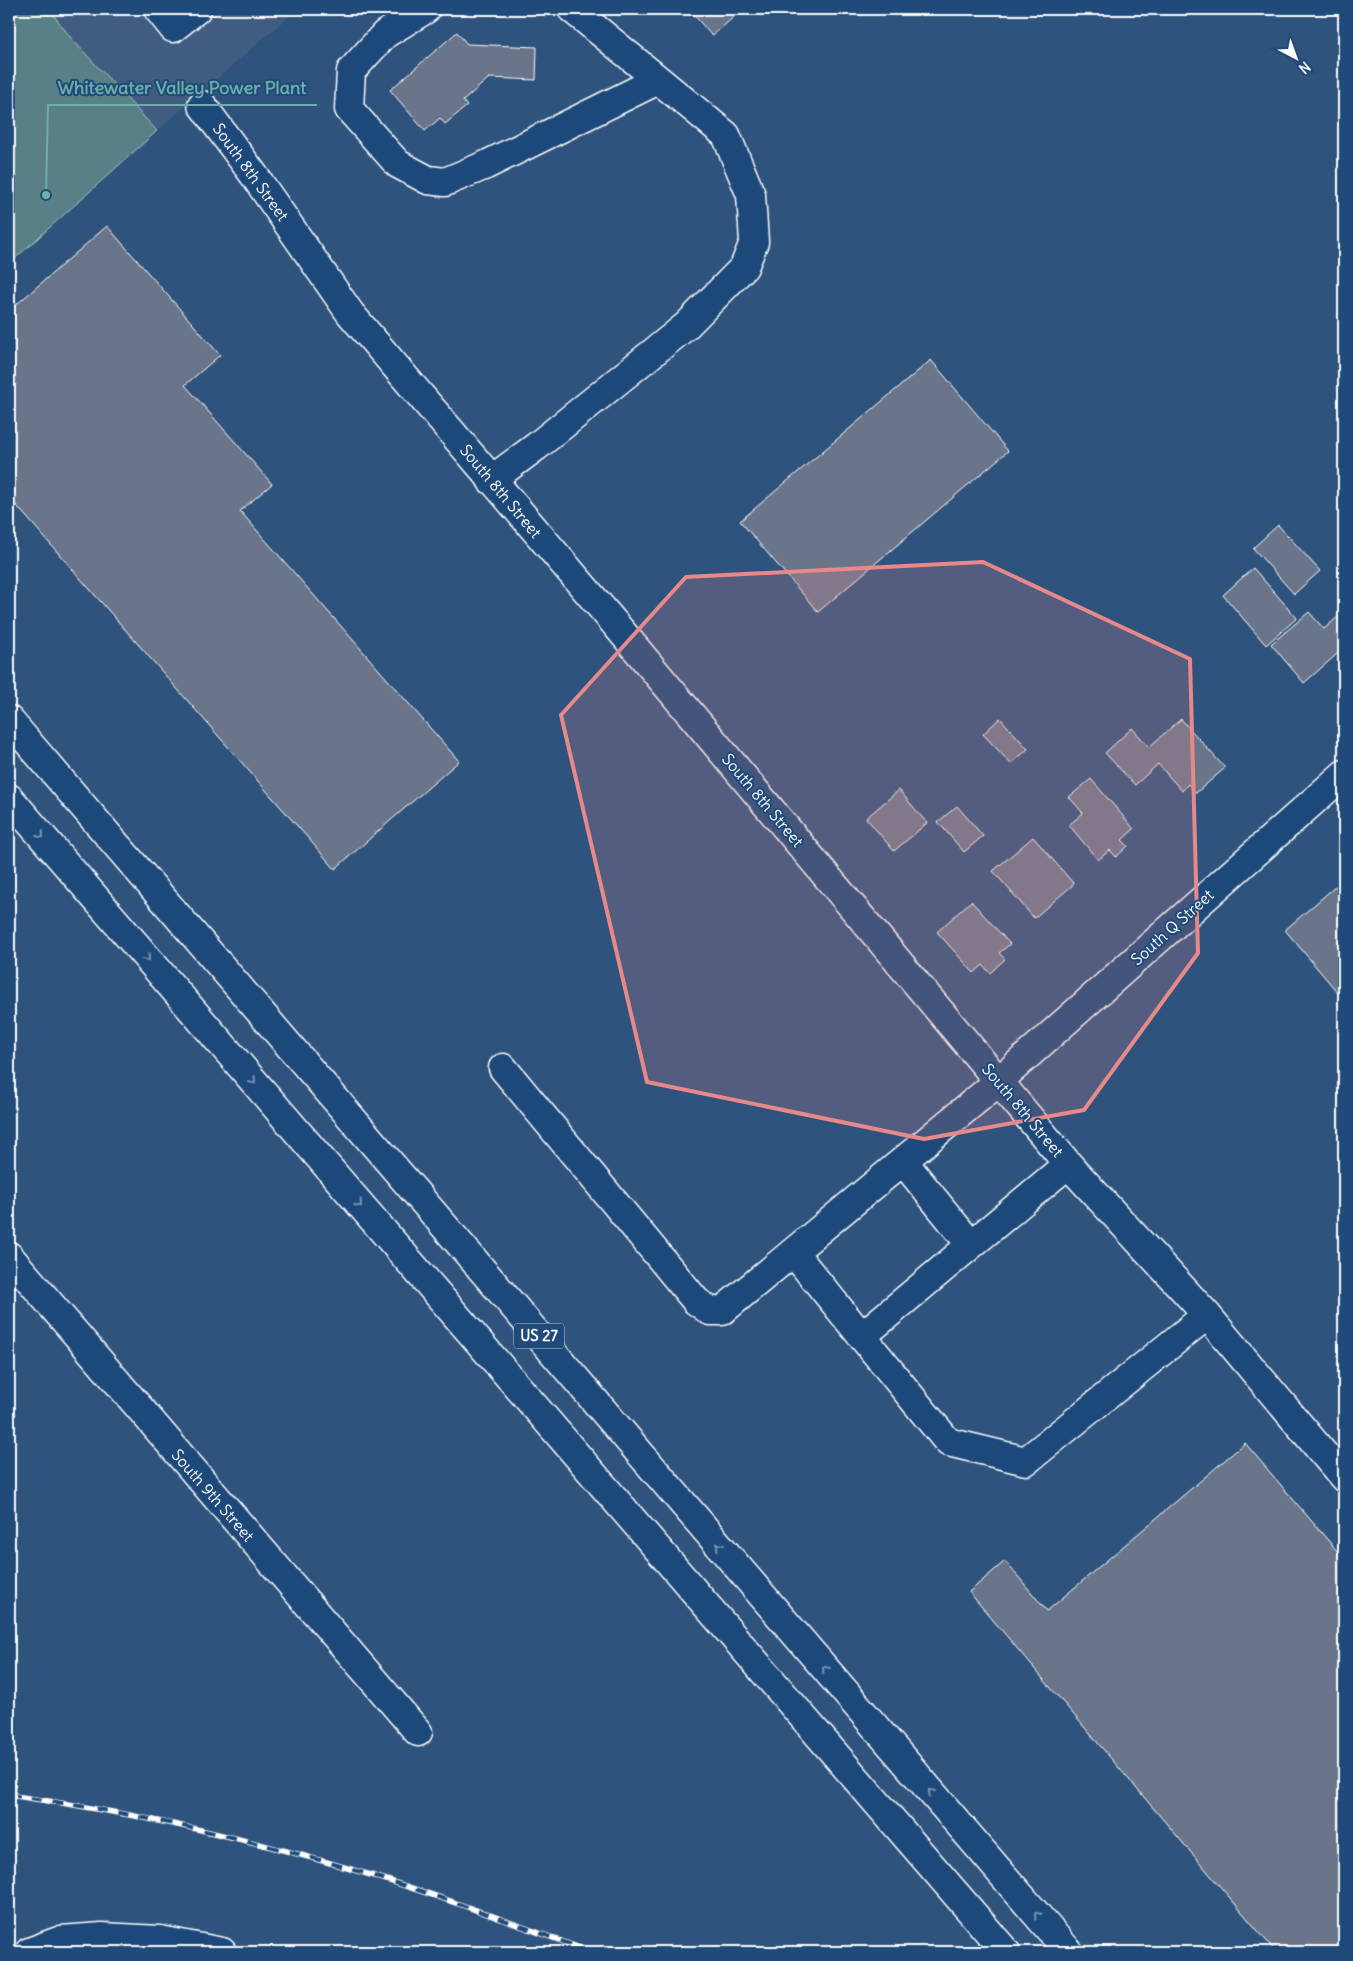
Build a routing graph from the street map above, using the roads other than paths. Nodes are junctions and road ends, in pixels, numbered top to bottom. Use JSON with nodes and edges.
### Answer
{"nodes":[{"id":1,"x":158,"y":9,"type":"edge"},
{"id":2,"x":197,"y":9,"type":"edge"},
{"id":3,"x":426,"y":9,"type":"edge"},
{"id":4,"x":572,"y":9,"type":"edge"},
{"id":5,"x":658,"y":80,"type":"junction"},
{"id":6,"x":202,"y":105,"type":"dead end"},
{"id":7,"x":491,"y":480,"type":"junction"},
{"id":8,"x":9,"y":720,"type":"edge"},
{"id":9,"x":1344,"y":774,"type":"edge"},
{"id":10,"x":9,"y":798,"type":"edge"},
{"id":11,"x":503,"y":1068,"type":"dead end"},
{"id":12,"x":999,"y":1080,"type":"junction"},
{"id":13,"x":903,"y":1161,"type":"junction"},
{"id":14,"x":1068,"y":1164,"type":"junction"},
{"id":15,"x":971,"y":1245,"type":"junction"},
{"id":16,"x":793,"y":1252,"type":"junction"},
{"id":17,"x":9,"y":1256,"type":"edge"},
{"id":18,"x":1207,"y":1315,"type":"junction"},
{"id":19,"x":862,"y":1336,"type":"junction"},
{"id":20,"x":1344,"y":1478,"type":"edge"},
{"id":21,"x":418,"y":1732,"type":"dead end"},
{"id":22,"x":29,"y":1952,"type":"edge"},
{"id":23,"x":222,"y":1952,"type":"edge"},
{"id":24,"x":1006,"y":1952,"type":"edge"},
{"id":25,"x":1068,"y":1952,"type":"edge"}],
"edges":[{"from":1,"to":2,"type":"main road"},
{"from":3,"to":5,"type":"main road"},
{"from":4,"to":5,"type":"main road"},
{"from":5,"to":7,"type":"main road"},
{"from":6,"to":7,"type":"main road","name":"South 8th Street"},
{"from":7,"to":12,"type":"main road","name":"South 8th Street"},
{"from":25,"to":8,"type":"main road","number":"US 27","one_way":true},
{"from":9,"to":12,"type":"main road","name":"South Q Street"},
{"from":10,"to":24,"type":"main road","number":"US 27","one_way":true},
{"from":11,"to":16,"type":"main road","name":"South Q Street"},
{"from":12,"to":13,"type":"main road","name":"South Q Street"},
{"from":12,"to":14,"type":"main road","name":"South 8th Street"},
{"from":13,"to":15,"type":"main road"},
{"from":13,"to":16,"type":"main road","name":"South Q Street"},
{"from":14,"to":15,"type":"main road"},
{"from":14,"to":18,"type":"main road","name":"South 8th Street"},
{"from":15,"to":19,"type":"main road"},
{"from":16,"to":19,"type":"main road"},
{"from":17,"to":21,"type":"main road","name":"South 9th Street"},
{"from":18,"to":19,"type":"main road"},
{"from":18,"to":20,"type":"main road","name":"South 8th Street"},
{"from":22,"to":23,"type":"main road"}]}
